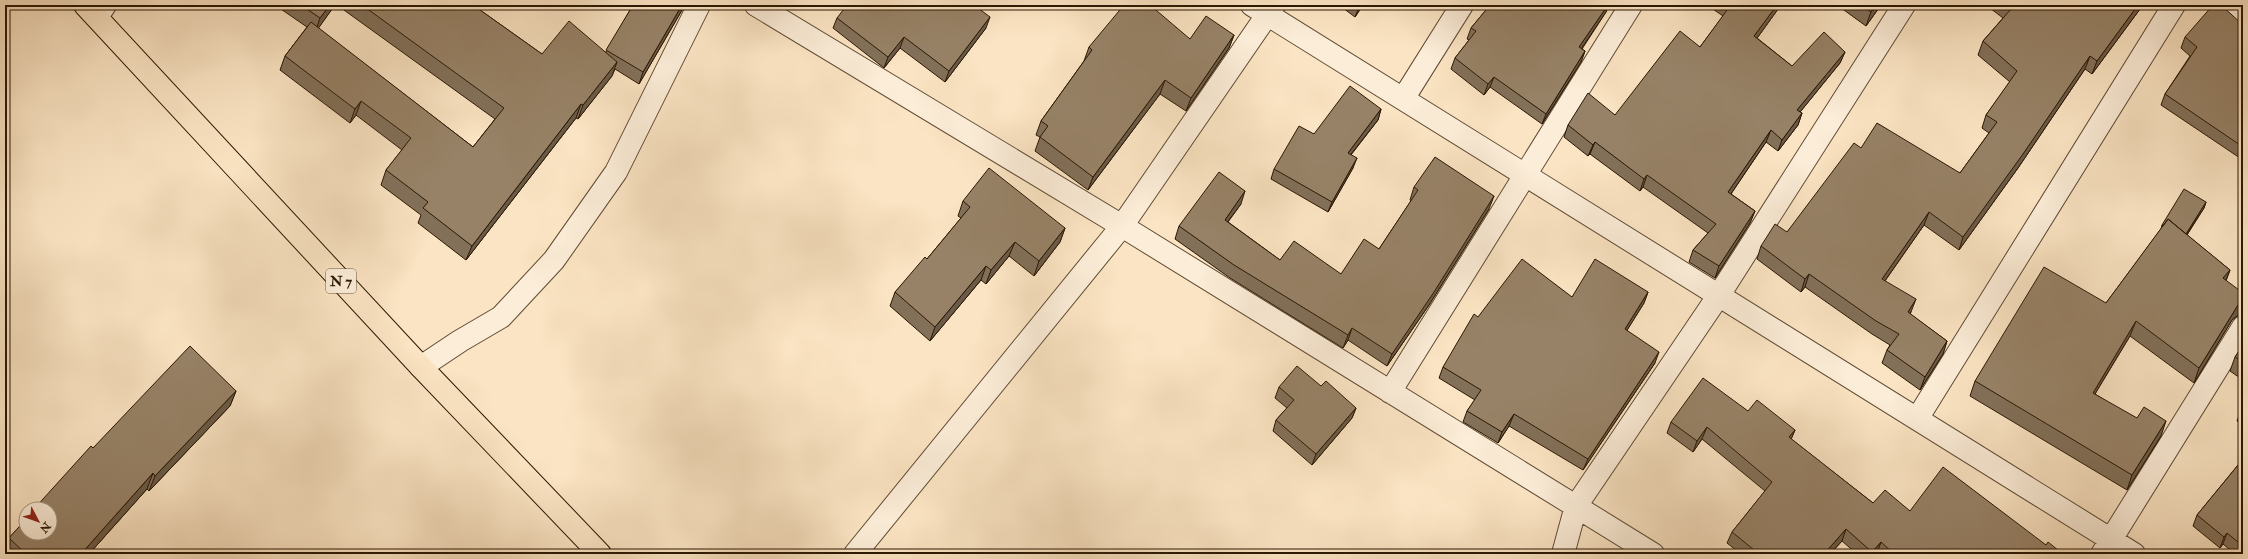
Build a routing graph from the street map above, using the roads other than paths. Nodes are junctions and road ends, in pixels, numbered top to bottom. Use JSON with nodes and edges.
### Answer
{"nodes":[{"id":1,"x":699,"y":5,"type":"edge"},
{"id":2,"x":756,"y":5,"type":"edge"},
{"id":3,"x":1462,"y":5,"type":"edge"},
{"id":4,"x":1631,"y":5,"type":"edge"},
{"id":5,"x":1904,"y":5,"type":"edge"},
{"id":6,"x":2174,"y":5,"type":"edge"},
{"id":7,"x":2231,"y":5,"type":"edge"},
{"id":8,"x":1264,"y":8,"type":"edge"},
{"id":9,"x":96,"y":9,"type":"edge"},
{"id":10,"x":2243,"y":12,"type":"edge"},
{"id":11,"x":1403,"y":99,"type":"junction"},
{"id":12,"x":1525,"y":175,"type":"junction"},
{"id":13,"x":1122,"y":226,"type":"junction"},
{"id":14,"x":1719,"y":295,"type":"junction"},
{"id":15,"x":2243,"y":327,"type":"edge"},
{"id":16,"x":421,"y":367,"type":"junction"},
{"id":17,"x":1390,"y":392,"type":"junction"},
{"id":18,"x":1917,"y":419,"type":"junction"},
{"id":19,"x":1576,"y":506,"type":"junction"},
{"id":20,"x":2106,"y":547,"type":"edge"},
{"id":21,"x":600,"y":554,"type":"edge"},
{"id":22,"x":855,"y":554,"type":"edge"},
{"id":23,"x":1563,"y":554,"type":"edge"},
{"id":24,"x":1653,"y":554,"type":"edge"},
{"id":25,"x":2134,"y":554,"type":"edge"}],
"edges":[{"from":1,"to":16,"type":"street"},
{"from":2,"to":13,"type":"street"},
{"from":3,"to":11,"type":"street"},
{"from":4,"to":12,"type":"street"},
{"from":5,"to":14,"type":"street"},
{"from":6,"to":18,"type":"street"},
{"from":7,"to":10,"type":"street"},
{"from":8,"to":11,"type":"street"},
{"from":8,"to":13,"type":"street"},
{"from":9,"to":16,"type":"highway","number":"N 7"},
{"from":11,"to":12,"type":"street"},
{"from":12,"to":14,"type":"street"},
{"from":12,"to":17,"type":"street"},
{"from":13,"to":17,"type":"street"},
{"from":13,"to":22,"type":"street"},
{"from":14,"to":18,"type":"street"},
{"from":14,"to":19,"type":"street"},
{"from":15,"to":20,"type":"street"},
{"from":16,"to":21,"type":"highway","number":"N 7"},
{"from":17,"to":19,"type":"street"},
{"from":18,"to":20,"type":"street"},
{"from":19,"to":23,"type":"street"},
{"from":19,"to":24,"type":"street"},
{"from":20,"to":25,"type":"street"}]}
